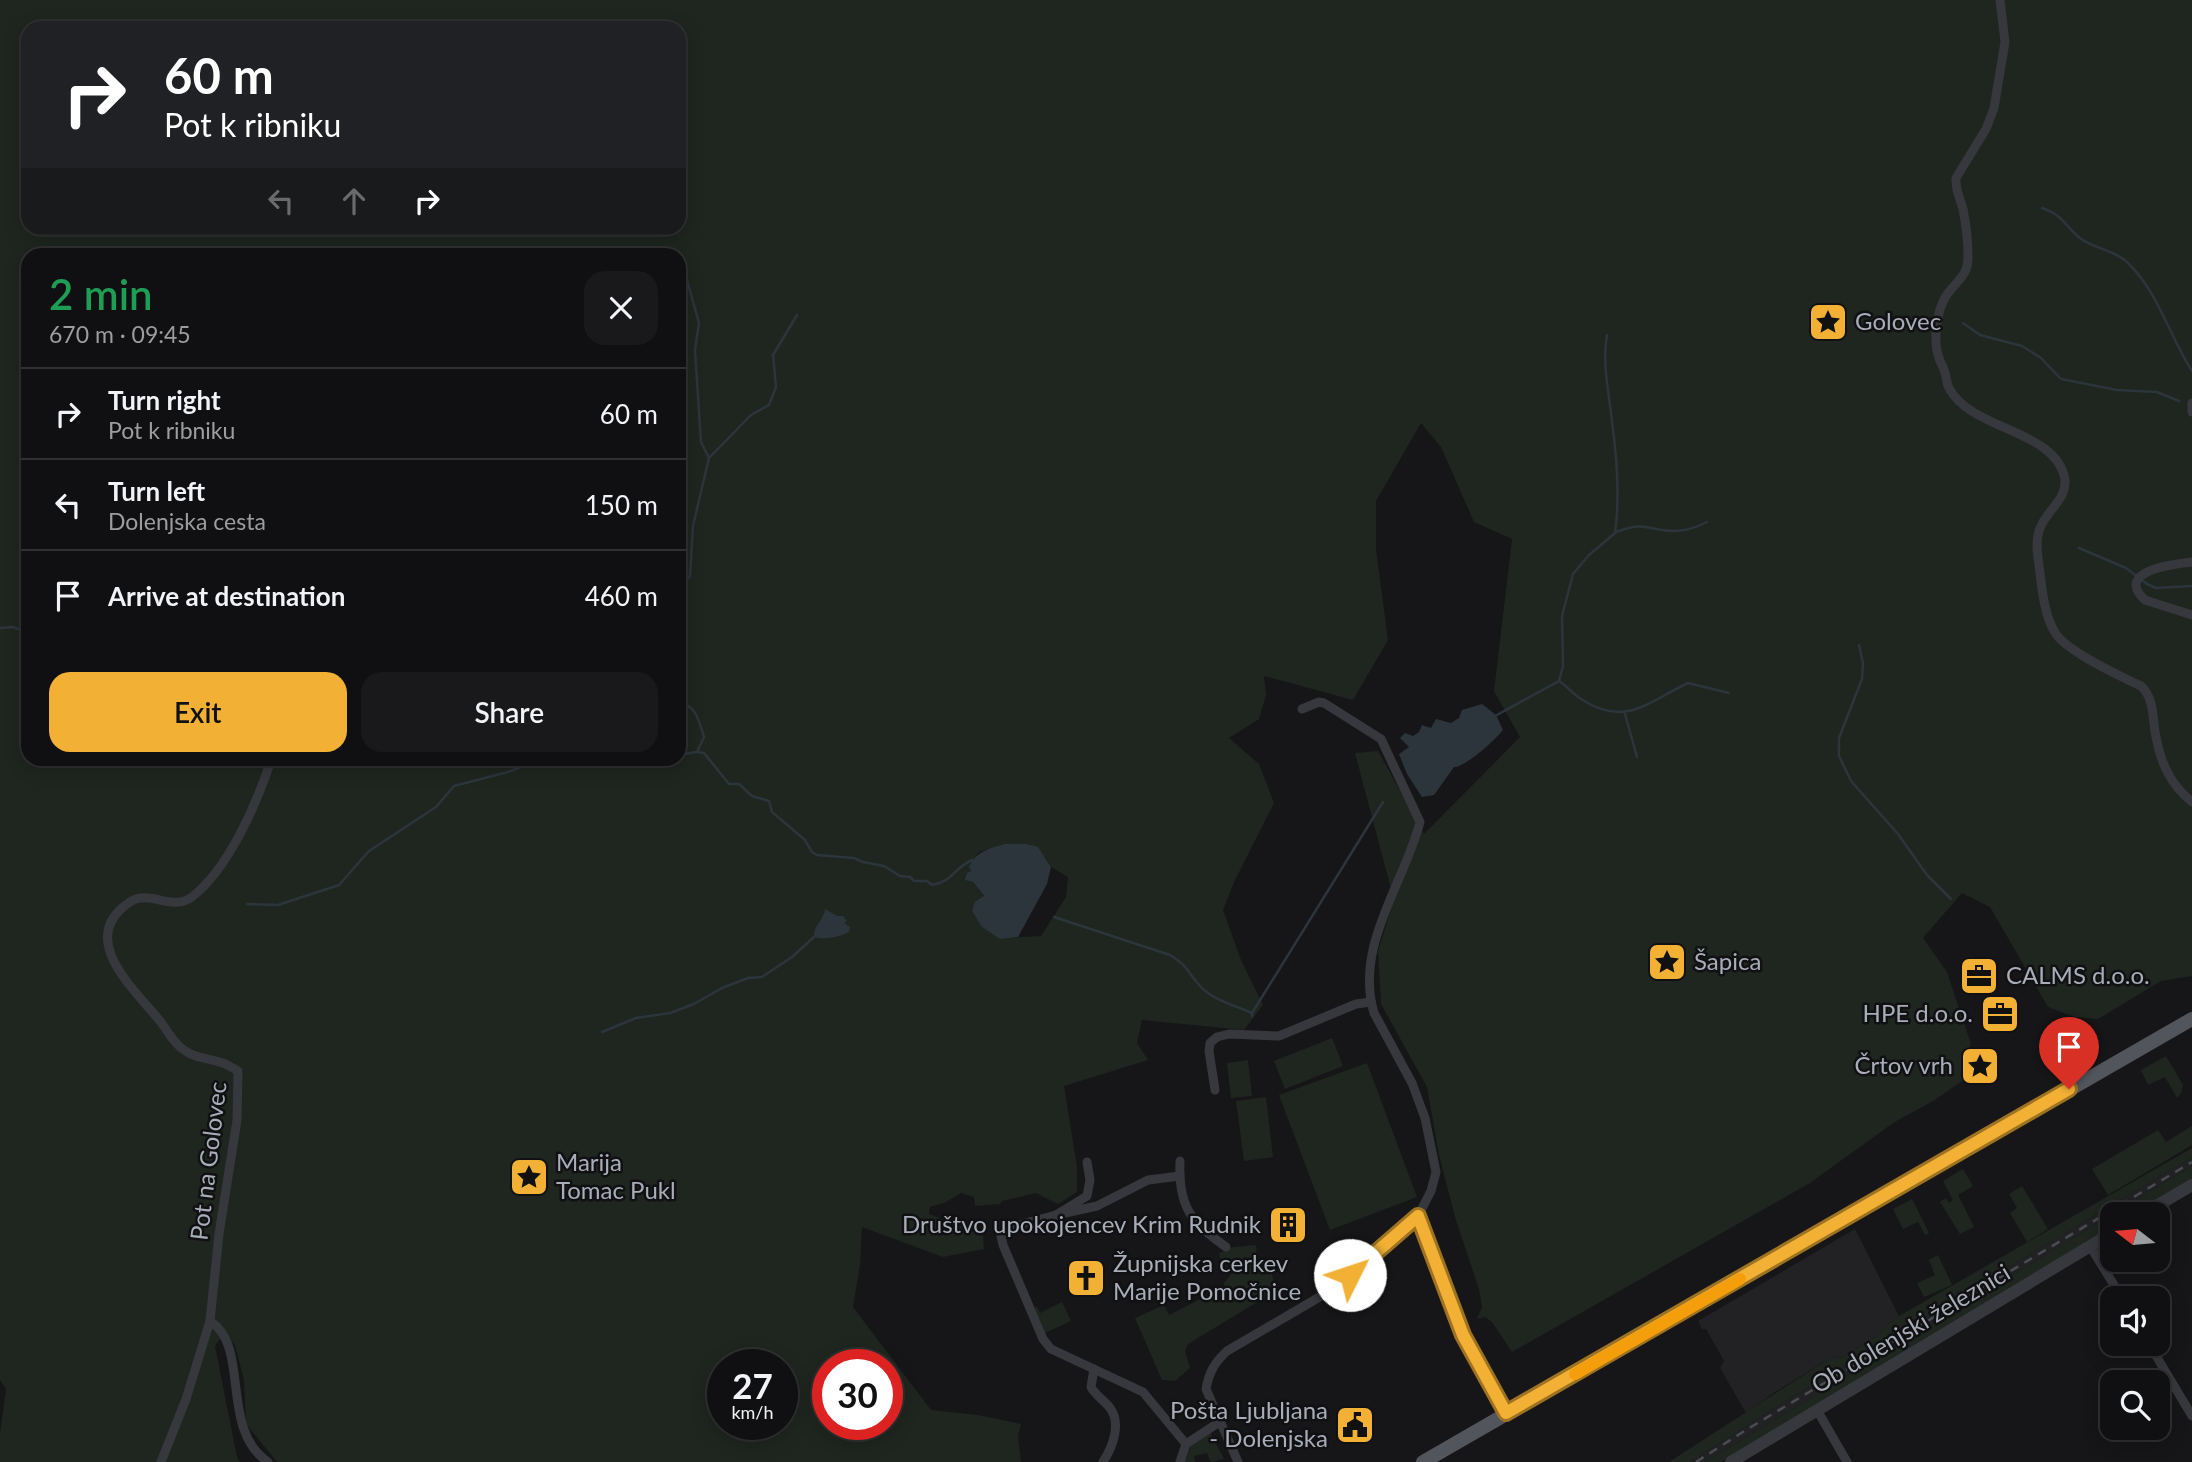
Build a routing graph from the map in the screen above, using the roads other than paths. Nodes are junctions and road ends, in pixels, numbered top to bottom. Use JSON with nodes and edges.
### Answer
{"nodes":[{"id":1,"x":2000,"y":0,"type":"edge"},
{"id":2,"x":2192,"y":403,"type":"edge"},
{"id":3,"x":2192,"y":412,"type":"edge"},
{"id":4,"x":2192,"y":562,"type":"edge"},
{"id":5,"x":2192,"y":615,"type":"edge"},
{"id":6,"x":1303,"y":709,"type":"dead end"},
{"id":7,"x":269,"y":766,"type":"edge"},
{"id":8,"x":2192,"y":802,"type":"edge"},
{"id":9,"x":1371,"y":1002,"type":"junction"},
{"id":10,"x":2192,"y":1019,"type":"edge"},
{"id":11,"x":1215,"y":1090,"type":"dead end"},
{"id":12,"x":1180,"y":1161,"type":"dead end"},
{"id":13,"x":1087,"y":1162,"type":"dead end"},
{"id":14,"x":1180,"y":1176,"type":"junction"},
{"id":15,"x":2192,"y":1185,"type":"edge"},
{"id":16,"x":2163,"y":1202,"type":"edge"},
{"id":17,"x":1056,"y":1215,"type":"junction"},
{"id":18,"x":1418,"y":1216,"type":"junction"},
{"id":19,"x":2100,"y":1240,"type":"edge"},
{"id":20,"x":2090,"y":1246,"type":"junction"},
{"id":21,"x":1226,"y":1247,"type":"dead end"},
{"id":22,"x":2115,"y":1286,"type":"edge"},
{"id":23,"x":210,"y":1321,"type":"junction"},
{"id":24,"x":2156,"y":1356,"type":"edge"},
{"id":25,"x":1094,"y":1369,"type":"junction"},
{"id":26,"x":1817,"y":1410,"type":"junction"},
{"id":27,"x":1506,"y":1413,"type":"junction"},
{"id":28,"x":2192,"y":1416,"type":"edge"},
{"id":29,"x":1221,"y":1420,"type":"junction"},
{"id":30,"x":1186,"y":1444,"type":"junction"},
{"id":31,"x":161,"y":1462,"type":"edge"},
{"id":32,"x":268,"y":1462,"type":"edge"},
{"id":33,"x":1103,"y":1462,"type":"edge"},
{"id":34,"x":1180,"y":1462,"type":"edge"},
{"id":35,"x":1238,"y":1462,"type":"edge"},
{"id":36,"x":1423,"y":1462,"type":"edge"},
{"id":37,"x":1731,"y":1462,"type":"edge"},
{"id":38,"x":1847,"y":1462,"type":"edge"}],
"edges":[{"from":1,"to":8,"type":"street"},
{"from":2,"to":3,"type":"street"},
{"from":4,"to":5,"type":"street"},
{"from":6,"to":9,"type":"street"},
{"from":7,"to":23,"type":"street","name":"Pot na Golovec"},
{"from":9,"to":11,"type":"street"},
{"from":9,"to":18,"type":"street"},
{"from":10,"to":27,"type":"main road"},
{"from":12,"to":14,"type":"street"},
{"from":13,"to":17,"type":"street"},
{"from":14,"to":17,"type":"street"},
{"from":14,"to":21,"type":"street"},
{"from":15,"to":16,"type":"street"},
{"from":17,"to":25,"type":"street"},
{"from":18,"to":27,"type":"street"},
{"from":18,"to":29,"type":"street"},
{"from":19,"to":20,"type":"street","name":"Ob dolenjski železnici"},
{"from":20,"to":22,"type":"street"},
{"from":20,"to":26,"type":"street","name":"Ob dolenjski železnici"},
{"from":23,"to":31,"type":"street","name":"Pot na Golovec"},
{"from":23,"to":32,"type":"street"},
{"from":24,"to":28,"type":"street"},
{"from":25,"to":30,"type":"street"},
{"from":25,"to":33,"type":"street"},
{"from":26,"to":37,"type":"street","name":"Ob dolenjski železnici"},
{"from":26,"to":38,"type":"street"},
{"from":27,"to":36,"type":"main road"},
{"from":29,"to":30,"type":"street"},
{"from":29,"to":35,"type":"street"},
{"from":30,"to":34,"type":"street"}]}
